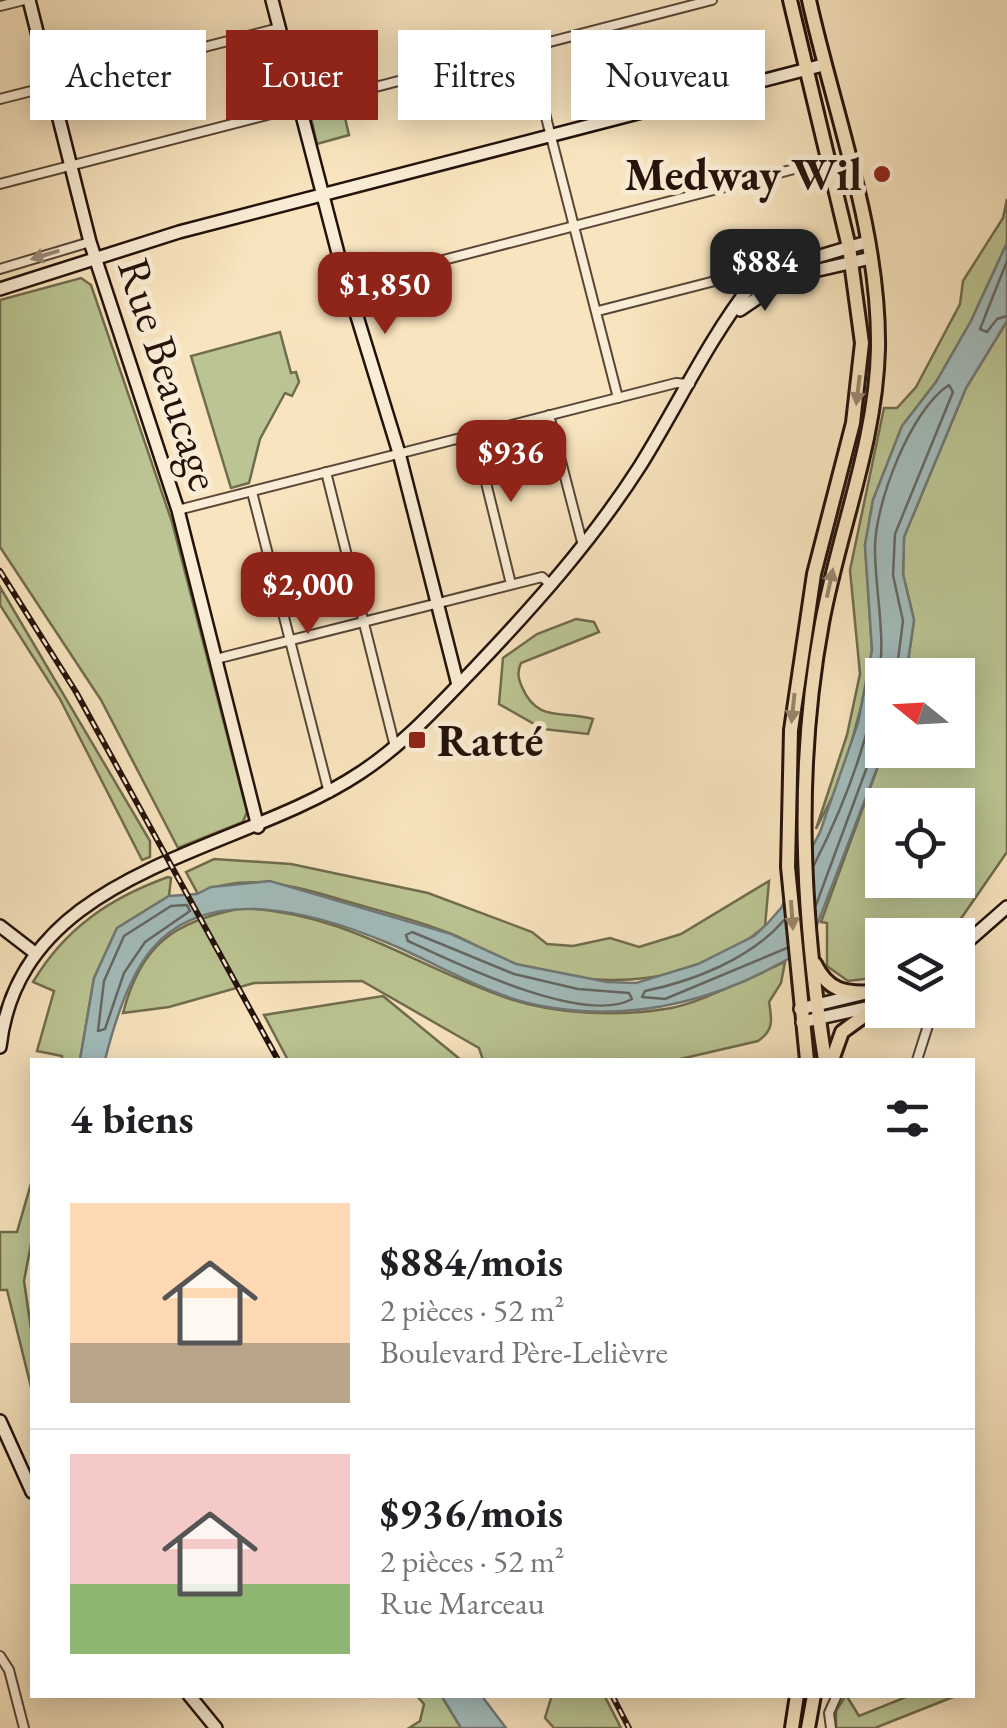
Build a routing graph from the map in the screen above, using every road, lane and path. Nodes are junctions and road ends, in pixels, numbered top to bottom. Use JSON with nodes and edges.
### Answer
{"nodes":[{"id":1,"x":27,"y":0,"type":"edge"},
{"id":2,"x":272,"y":0,"type":"edge"},
{"id":3,"x":712,"y":0,"type":"edge"},
{"id":4,"x":790,"y":0,"type":"edge"},
{"id":5,"x":809,"y":0,"type":"edge"},
{"id":6,"x":0,"y":6,"type":"edge"},
{"id":7,"x":279,"y":28,"type":"joint"},
{"id":8,"x":35,"y":30,"type":"edge"},
{"id":9,"x":551,"y":41,"type":"edge"},
{"id":10,"x":206,"y":46,"type":"edge"},
{"id":11,"x":823,"y":65,"type":"junction"},
{"id":12,"x":807,"y":69,"type":"junction"},
{"id":13,"x":30,"y":91,"type":"edge"},
{"id":14,"x":0,"y":99,"type":"edge"},
{"id":15,"x":59,"y":120,"type":"edge"},
{"id":16,"x":245,"y":120,"type":"edge"},
{"id":17,"x":303,"y":120,"type":"edge"},
{"id":18,"x":548,"y":120,"type":"edge"},
{"id":19,"x":552,"y":136,"type":"junction"},
{"id":20,"x":829,"y":160,"type":"junction"},
{"id":21,"x":71,"y":165,"type":"junction"},
{"id":22,"x":0,"y":184,"type":"edge"},
{"id":23,"x":323,"y":195,"type":"junction"},
{"id":24,"x":576,"y":227,"type":"junction"},
{"id":25,"x":90,"y":242,"type":"junction"},
{"id":26,"x":867,"y":242,"type":"junction"},
{"id":27,"x":851,"y":255,"type":"junction"},
{"id":28,"x":871,"y":258,"type":"junction"},
{"id":29,"x":96,"y":260,"type":"junction"},
{"id":30,"x":0,"y":269,"type":"edge"},
{"id":31,"x":746,"y":273,"type":"dead end"},
{"id":32,"x":347,"y":285,"type":"junction"},
{"id":33,"x":0,"y":289,"type":"edge"},
{"id":34,"x":598,"y":311,"type":"junction"},
{"id":35,"x":690,"y":384,"type":"junction"},
{"id":36,"x":618,"y":398,"type":"junction"},
{"id":37,"x":549,"y":416,"type":"junction"},
{"id":38,"x":474,"y":434,"type":"junction"},
{"id":39,"x":399,"y":453,"type":"junction"},
{"id":40,"x":326,"y":472,"type":"junction"},
{"id":41,"x":252,"y":492,"type":"junction"},
{"id":42,"x":178,"y":510,"type":"junction"},
{"id":43,"x":584,"y":546,"type":"junction"},
{"id":44,"x":511,"y":584,"type":"junction"},
{"id":45,"x":551,"y":585,"type":"junction"},
{"id":46,"x":436,"y":604,"type":"junction"},
{"id":47,"x":364,"y":622,"type":"junction"},
{"id":48,"x":290,"y":640,"type":"junction"},
{"id":49,"x":216,"y":659,"type":"junction"},
{"id":50,"x":458,"y":685,"type":"junction"},
{"id":51,"x":395,"y":746,"type":"junction"},
{"id":52,"x":330,"y":793,"type":"junction"},
{"id":53,"x":258,"y":827,"type":"junction"},
{"id":54,"x":1007,"y":906,"type":"edge"},
{"id":55,"x":0,"y":926,"type":"edge"},
{"id":56,"x":975,"y":935,"type":"edge"},
{"id":57,"x":808,"y":951,"type":"junction"},
{"id":58,"x":34,"y":953,"type":"junction"},
{"id":59,"x":865,"y":995,"type":"edge"},
{"id":60,"x":865,"y":1001,"type":"edge"},
{"id":61,"x":865,"y":1011,"type":"edge"},
{"id":62,"x":817,"y":1012,"type":"junction"},
{"id":63,"x":801,"y":1015,"type":"junction"},
{"id":64,"x":927,"y":1028,"type":"edge"},
{"id":65,"x":0,"y":1048,"type":"edge"},
{"id":66,"x":807,"y":1058,"type":"edge"},
{"id":67,"x":828,"y":1058,"type":"edge"},
{"id":68,"x":829,"y":1058,"type":"edge"},
{"id":69,"x":918,"y":1058,"type":"edge"},
{"id":70,"x":0,"y":1421,"type":"edge"},
{"id":71,"x":30,"y":1488,"type":"edge"},
{"id":72,"x":0,"y":1656,"type":"edge"},
{"id":73,"x":191,"y":1698,"type":"edge"},
{"id":74,"x":797,"y":1698,"type":"edge"},
{"id":75,"x":813,"y":1698,"type":"edge"},
{"id":76,"x":837,"y":1698,"type":"edge"},
{"id":77,"x":24,"y":1728,"type":"edge"},
{"id":78,"x":216,"y":1728,"type":"edge"},
{"id":79,"x":792,"y":1728,"type":"edge"},
{"id":80,"x":808,"y":1728,"type":"edge"},
{"id":81,"x":830,"y":1728,"type":"edge"}],
"edges":[{"from":1,"to":6,"type":"street"},
{"from":1,"to":8,"type":"main road","name":"Rue Beaucage"},
{"from":2,"to":7,"type":"main road"},
{"from":3,"to":9,"type":"street"},
{"from":4,"to":12,"type":"main road"},
{"from":5,"to":11,"type":"main road"},
{"from":7,"to":10,"type":"street"},
{"from":11,"to":12,"type":"main road"},
{"from":11,"to":26,"type":"main road"},
{"from":12,"to":19,"type":"main road"},
{"from":12,"to":20,"type":"main road"},
{"from":13,"to":14,"type":"street"},
{"from":15,"to":21,"type":"main road","name":"Rue Beaucage"},
{"from":16,"to":21,"type":"street"},
{"from":17,"to":23,"type":"main road"},
{"from":18,"to":19,"type":"street"},
{"from":19,"to":23,"type":"main road"},
{"from":19,"to":24,"type":"street"},
{"from":20,"to":24,"type":"street"},
{"from":20,"to":27,"type":"main road"},
{"from":21,"to":22,"type":"street"},
{"from":21,"to":25,"type":"main road","name":"Rue Beaucage"},
{"from":23,"to":29,"type":"main road"},
{"from":23,"to":32,"type":"main road"},
{"from":24,"to":32,"type":"street"},
{"from":24,"to":34,"type":"street"},
{"from":25,"to":29,"type":"main road","name":"Rue Beaucage"},
{"from":25,"to":30,"type":"street","one_way":true},
{"from":26,"to":27,"type":"main road"},
{"from":26,"to":28,"type":"main road"},
{"from":27,"to":28,"type":"main road"},
{"from":27,"to":35,"type":"main road"},
{"from":27,"to":63,"type":"main road","one_way":true},
{"from":57,"to":28,"type":"main road","one_way":true},
{"from":29,"to":33,"type":"main road"},
{"from":29,"to":42,"type":"main road","name":"Rue Beaucage"},
{"from":31,"to":34,"type":"street"},
{"from":32,"to":39,"type":"main road"},
{"from":34,"to":36,"type":"street"},
{"from":35,"to":36,"type":"street"},
{"from":35,"to":43,"type":"main road"},
{"from":36,"to":37,"type":"street"},
{"from":37,"to":38,"type":"street"},
{"from":37,"to":43,"type":"street"},
{"from":38,"to":39,"type":"street"},
{"from":38,"to":44,"type":"street"},
{"from":39,"to":40,"type":"street"},
{"from":39,"to":46,"type":"main road"},
{"from":40,"to":41,"type":"street"},
{"from":40,"to":47,"type":"street"},
{"from":41,"to":42,"type":"street"},
{"from":41,"to":48,"type":"street"},
{"from":42,"to":49,"type":"main road","name":"Rue Beaucage"},
{"from":43,"to":45,"type":"main road"},
{"from":44,"to":45,"type":"street"},
{"from":44,"to":46,"type":"street"},
{"from":45,"to":50,"type":"main road"},
{"from":46,"to":47,"type":"street"},
{"from":46,"to":50,"type":"main road"},
{"from":47,"to":48,"type":"street"},
{"from":47,"to":51,"type":"street"},
{"from":48,"to":49,"type":"street"},
{"from":48,"to":52,"type":"street"},
{"from":49,"to":53,"type":"main road","name":"Rue Beaucage"},
{"from":50,"to":51,"type":"main road"},
{"from":51,"to":52,"type":"main road"},
{"from":52,"to":53,"type":"main road"},
{"from":53,"to":58,"type":"main road"},
{"from":54,"to":56,"type":"main road"},
{"from":55,"to":58,"type":"main road"},
{"from":57,"to":59,"type":"main road"},
{"from":57,"to":62,"type":"main road"},
{"from":58,"to":65,"type":"main road"},
{"from":60,"to":62,"type":"main road"},
{"from":61,"to":68,"type":"main road"},
{"from":62,"to":63,"type":"main road"},
{"from":62,"to":67,"type":"main road"},
{"from":63,"to":66,"type":"main road"},
{"from":64,"to":69,"type":"street"},
{"from":70,"to":71,"type":"main road"},
{"from":72,"to":77,"type":"street"},
{"from":73,"to":78,"type":"main road"},
{"from":74,"to":79,"type":"main road"},
{"from":75,"to":80,"type":"main road"},
{"from":76,"to":81,"type":"street"}]}
